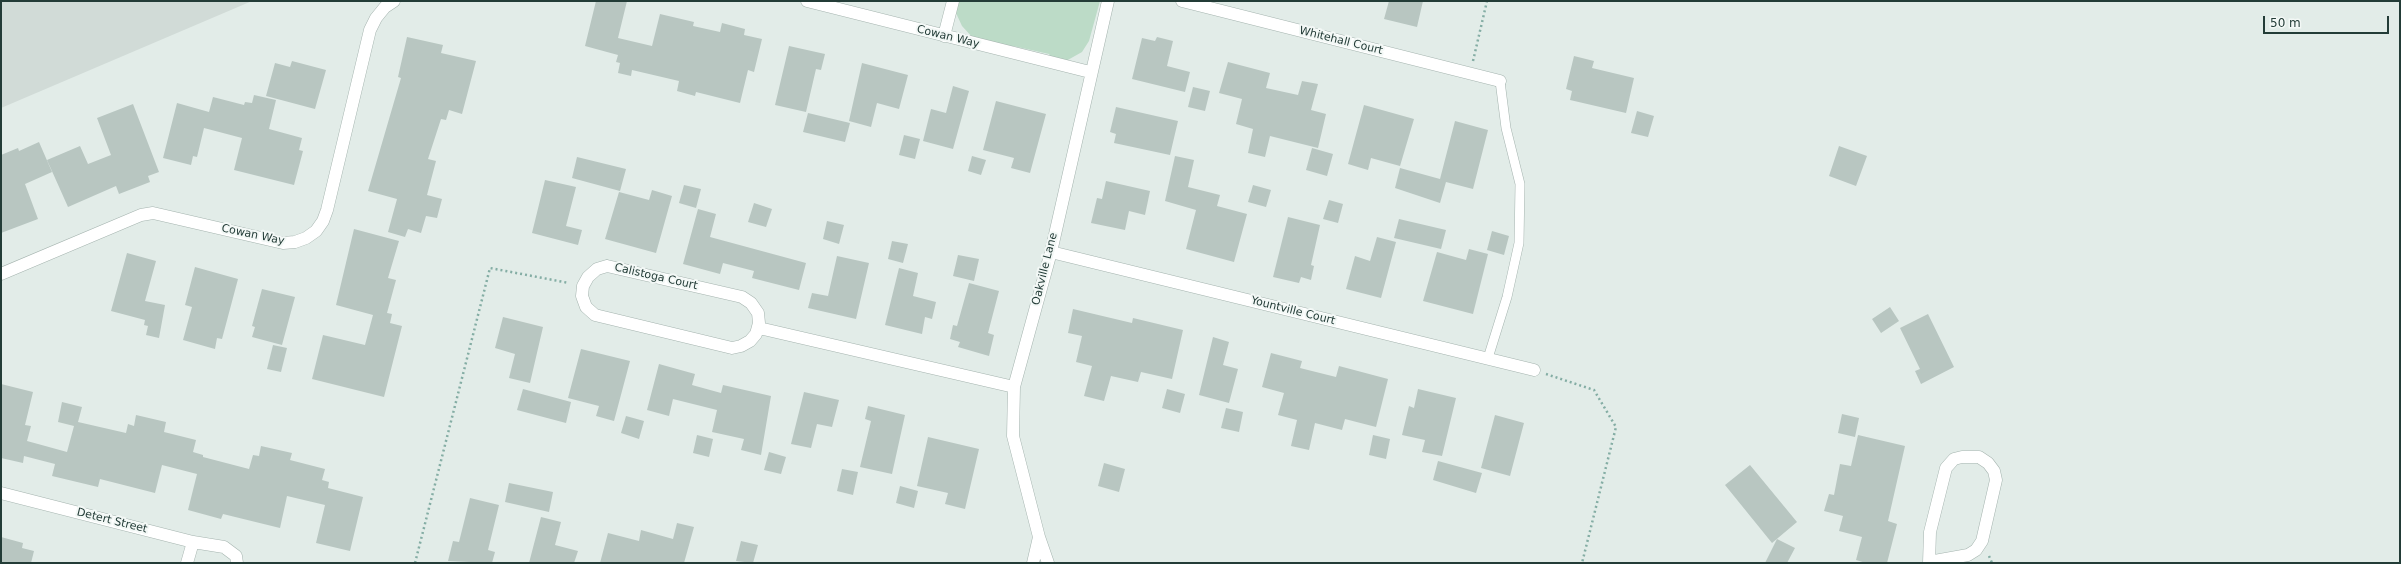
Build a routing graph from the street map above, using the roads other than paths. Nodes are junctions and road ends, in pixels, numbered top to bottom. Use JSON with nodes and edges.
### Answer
{"nodes":[{"id":1,"x":394,"y":1,"type":"edge"},
{"id":2,"x":807,"y":1,"type":"edge"},
{"id":3,"x":953,"y":1,"type":"edge"},
{"id":4,"x":1108,"y":1,"type":"edge"},
{"id":5,"x":1182,"y":1,"type":"edge"},
{"id":6,"x":944,"y":36,"type":"junction"},
{"id":7,"x":1090,"y":72,"type":"junction"},
{"id":8,"x":1500,"y":81,"type":"joint"},
{"id":9,"x":1051,"y":252,"type":"junction"},
{"id":10,"x":1,"y":274,"type":"edge"},
{"id":11,"x":759,"y":328,"type":"junction"},
{"id":12,"x":1488,"y":358,"type":"junction"},
{"id":13,"x":1534,"y":370,"type":"road end"},
{"id":14,"x":1014,"y":387,"type":"junction"},
{"id":15,"x":1,"y":493,"type":"edge"},
{"id":16,"x":1039,"y":537,"type":"junction"},
{"id":17,"x":193,"y":542,"type":"junction"},
{"id":18,"x":1929,"y":562,"type":"edge"},
{"id":19,"x":187,"y":563,"type":"edge"},
{"id":20,"x":238,"y":563,"type":"edge"},
{"id":21,"x":1033,"y":563,"type":"edge"},
{"id":22,"x":1048,"y":563,"type":"edge"}],
"edges":[{"from":1,"to":10,"type":"street","name":"Cowan Way"},
{"from":2,"to":6,"type":"street","name":"Cowan Way"},
{"from":3,"to":6,"type":"street"},
{"from":4,"to":7,"type":"street","name":"Oakville Lane"},
{"from":5,"to":8,"type":"street","name":"Whitehall Court"},
{"from":6,"to":7,"type":"street","name":"Cowan Way"},
{"from":7,"to":9,"type":"street","name":"Oakville Lane"},
{"from":8,"to":12,"type":"lane"},
{"from":9,"to":12,"type":"street","name":"Yountville Court"},
{"from":9,"to":14,"type":"street","name":"Oakville Lane"},
{"from":11,"to":11,"type":"street","name":"Calistoga Court"},
{"from":11,"to":14,"type":"street"},
{"from":12,"to":13,"type":"street","name":"Yountville Court"},
{"from":14,"to":16,"type":"street","name":"Oakville Lane"},
{"from":15,"to":17,"type":"street","name":"Detert Street"},
{"from":16,"to":21,"type":"street","name":"Oakville Lane"},
{"from":16,"to":22,"type":"street","name":"Oakville Lane"},
{"from":17,"to":19,"type":"street"},
{"from":17,"to":20,"type":"street","name":"Detert Street"},
{"from":18,"to":18,"type":"street"}]}
